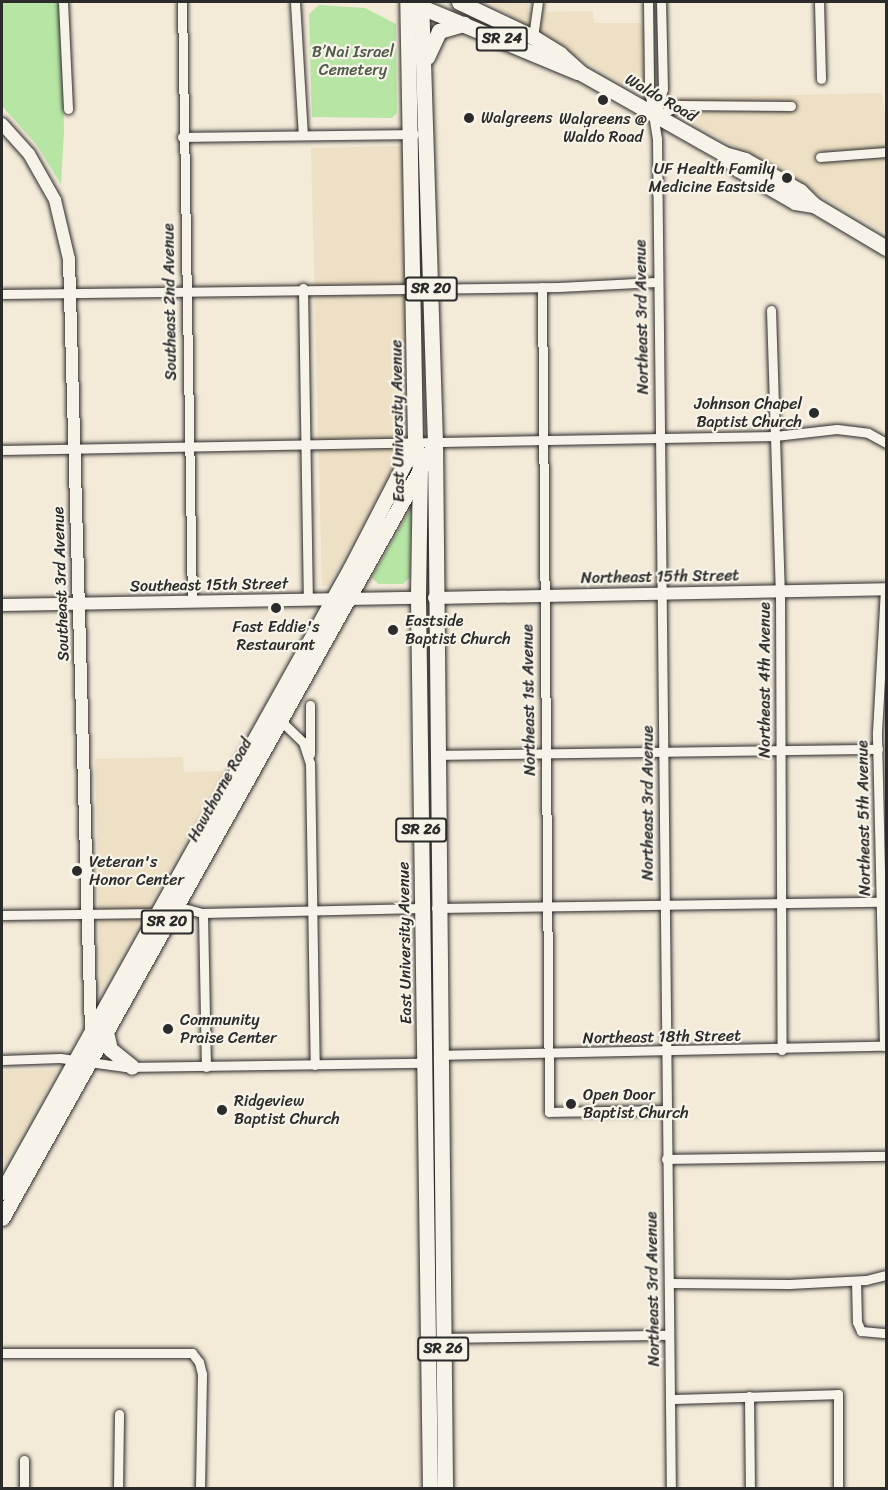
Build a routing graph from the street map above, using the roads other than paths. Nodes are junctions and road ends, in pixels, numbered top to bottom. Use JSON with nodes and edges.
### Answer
{"nodes":[{"id":1,"x":63,"y":2,"type":"edge"},
{"id":2,"x":182,"y":2,"type":"edge"},
{"id":3,"x":295,"y":2,"type":"edge"},
{"id":4,"x":459,"y":2,"type":"edge"},
{"id":5,"x":538,"y":2,"type":"edge"},
{"id":6,"x":648,"y":2,"type":"edge"},
{"id":7,"x":662,"y":2,"type":"edge"},
{"id":8,"x":819,"y":2,"type":"edge"},
{"id":9,"x":412,"y":3,"type":"edge"},
{"id":10,"x":466,"y":24,"type":"junction"},
{"id":11,"x":649,"y":35,"type":"junction"},
{"id":12,"x":662,"y":35,"type":"junction"},
{"id":13,"x":533,"y":37,"type":"junction"},
{"id":14,"x":424,"y":69,"type":"junction"},
{"id":15,"x":581,"y":74,"type":"junction"},
{"id":16,"x":821,"y":79,"type":"dead end"},
{"id":17,"x":791,"y":106,"type":"dead end"},
{"id":18,"x":68,"y":109,"type":"dead end"},
{"id":19,"x":656,"y":117,"type":"junction"},
{"id":20,"x":2,"y":124,"type":"edge"},
{"id":21,"x":409,"y":134,"type":"junction"},
{"id":22,"x":426,"y":134,"type":"junction"},
{"id":23,"x":303,"y":135,"type":"junction"},
{"id":24,"x":182,"y":137,"type":"junction"},
{"id":25,"x":886,"y":152,"type":"edge"},
{"id":26,"x":820,"y":157,"type":"dead end"},
{"id":27,"x":886,"y":248,"type":"edge"},
{"id":28,"x":656,"y":282,"type":"junction"},
{"id":29,"x":413,"y":287,"type":"junction"},
{"id":30,"x":431,"y":287,"type":"junction"},
{"id":31,"x":542,"y":287,"type":"junction"},
{"id":32,"x":303,"y":288,"type":"junction"},
{"id":33,"x":184,"y":290,"type":"junction"},
{"id":34,"x":71,"y":292,"type":"junction"},
{"id":35,"x":2,"y":294,"type":"edge"},
{"id":36,"x":771,"y":310,"type":"dead end"},
{"id":37,"x":775,"y":436,"type":"junction"},
{"id":38,"x":658,"y":439,"type":"junction"},
{"id":39,"x":544,"y":441,"type":"junction"},
{"id":40,"x":415,"y":443,"type":"junction"},
{"id":41,"x":435,"y":443,"type":"junction"},
{"id":42,"x":886,"y":443,"type":"edge"},
{"id":43,"x":306,"y":444,"type":"junction"},
{"id":44,"x":189,"y":445,"type":"junction"},
{"id":45,"x":74,"y":447,"type":"junction"},
{"id":46,"x":2,"y":450,"type":"edge"},
{"id":47,"x":420,"y":468,"type":"junction"},
{"id":48,"x":886,"y":590,"type":"edge"},
{"id":49,"x":780,"y":591,"type":"junction"},
{"id":50,"x":659,"y":594,"type":"junction"},
{"id":51,"x":545,"y":596,"type":"junction"},
{"id":52,"x":418,"y":598,"type":"junction"},
{"id":53,"x":434,"y":598,"type":"junction"},
{"id":54,"x":340,"y":599,"type":"junction"},
{"id":55,"x":308,"y":600,"type":"junction"},
{"id":56,"x":192,"y":602,"type":"junction"},
{"id":57,"x":79,"y":604,"type":"junction"},
{"id":58,"x":2,"y":605,"type":"edge"},
{"id":59,"x":884,"y":701,"type":"edge"},
{"id":60,"x":310,"y":705,"type":"dead end"},
{"id":61,"x":275,"y":716,"type":"junction"},
{"id":62,"x":781,"y":749,"type":"junction"},
{"id":63,"x":878,"y":749,"type":"junction"},
{"id":64,"x":663,"y":750,"type":"junction"},
{"id":65,"x":545,"y":753,"type":"junction"},
{"id":66,"x":428,"y":755,"type":"junction"},
{"id":67,"x":310,"y":763,"type":"junction"},
{"id":68,"x":883,"y":819,"type":"edge"},
{"id":69,"x":780,"y":903,"type":"junction"},
{"id":70,"x":880,"y":903,"type":"junction"},
{"id":71,"x":663,"y":905,"type":"junction"},
{"id":72,"x":176,"y":906,"type":"junction"},
{"id":73,"x":545,"y":907,"type":"junction"},
{"id":74,"x":429,"y":908,"type":"junction"},
{"id":75,"x":312,"y":910,"type":"junction"},
{"id":76,"x":157,"y":913,"type":"junction"},
{"id":77,"x":203,"y":913,"type":"junction"},
{"id":78,"x":88,"y":914,"type":"junction"},
{"id":79,"x":2,"y":915,"type":"edge"},
{"id":80,"x":884,"y":932,"type":"edge"},
{"id":81,"x":98,"y":1031,"type":"junction"},
{"id":82,"x":885,"y":1046,"type":"edge"},
{"id":83,"x":782,"y":1050,"type":"junction"},
{"id":84,"x":663,"y":1052,"type":"junction"},
{"id":85,"x":547,"y":1054,"type":"junction"},
{"id":86,"x":431,"y":1059,"type":"junction"},
{"id":87,"x":2,"y":1060,"type":"edge"},
{"id":88,"x":82,"y":1060,"type":"junction"},
{"id":89,"x":315,"y":1065,"type":"junction"},
{"id":90,"x":132,"y":1067,"type":"junction"},
{"id":91,"x":206,"y":1067,"type":"junction"},
{"id":92,"x":665,"y":1110,"type":"junction"},
{"id":93,"x":886,"y":1156,"type":"edge"},
{"id":94,"x":666,"y":1159,"type":"junction"},
{"id":95,"x":2,"y":1192,"type":"edge"},
{"id":96,"x":2,"y":1218,"type":"edge"},
{"id":97,"x":886,"y":1275,"type":"edge"},
{"id":98,"x":856,"y":1281,"type":"junction"},
{"id":99,"x":669,"y":1283,"type":"junction"},
{"id":100,"x":886,"y":1333,"type":"edge"},
{"id":101,"x":669,"y":1335,"type":"junction"},
{"id":102,"x":435,"y":1338,"type":"junction"},
{"id":103,"x":2,"y":1353,"type":"edge"},
{"id":104,"x":749,"y":1396,"type":"junction"},
{"id":105,"x":670,"y":1399,"type":"junction"},
{"id":106,"x":119,"y":1414,"type":"dead end"},
{"id":107,"x":24,"y":1460,"type":"dead end"},
{"id":108,"x":24,"y":1488,"type":"edge"},
{"id":109,"x":118,"y":1488,"type":"edge"},
{"id":110,"x":200,"y":1488,"type":"edge"},
{"id":111,"x":430,"y":1488,"type":"edge"},
{"id":112,"x":445,"y":1488,"type":"edge"},
{"id":113,"x":671,"y":1488,"type":"edge"},
{"id":114,"x":750,"y":1488,"type":"edge"},
{"id":115,"x":838,"y":1488,"type":"edge"}],
"edges":[{"from":1,"to":18,"type":"street"},
{"from":2,"to":24,"type":"street","name":"Southeast 2nd Avenue"},
{"from":3,"to":23,"type":"street"},
{"from":4,"to":13,"type":"main road","name":"Waldo Road","number":"SR 24"},
{"from":5,"to":13,"type":"street"},
{"from":6,"to":11,"type":"street","name":"Northeast 3rd Avenue"},
{"from":7,"to":12,"type":"street","name":"Northeast 3rd Avenue"},
{"from":8,"to":16,"type":"street"},
{"from":9,"to":10,"type":"main road","name":"Waldo Road","number":"SR 24"},
{"from":9,"to":14,"type":"main road","name":"East University Avenue","number":"SR 20"},
{"from":9,"to":21,"type":"main road","name":"East University Avenue","number":"SR 20"},
{"from":10,"to":14,"type":"main road"},
{"from":10,"to":15,"type":"main road","name":"Waldo Road","number":"SR 24"},
{"from":11,"to":12,"type":"street"},
{"from":11,"to":19,"type":"street","name":"Northeast 3rd Avenue"},
{"from":12,"to":19,"type":"street","name":"Northeast 3rd Avenue"},
{"from":13,"to":15,"type":"main road","name":"Waldo Road","number":"SR 24"},
{"from":14,"to":22,"type":"main road","name":"East University Avenue","number":"SR 20"},
{"from":15,"to":19,"type":"main road","name":"Waldo Road","number":"SR 24"},
{"from":17,"to":19,"type":"street"},
{"from":19,"to":27,"type":"main road","name":"Waldo Road","number":"SR 24"},
{"from":19,"to":28,"type":"street","name":"Northeast 3rd Avenue"},
{"from":20,"to":34,"type":"street","name":"Southeast 3rd Avenue"},
{"from":21,"to":22,"type":"street"},
{"from":21,"to":23,"type":"street"},
{"from":21,"to":29,"type":"main road","name":"East University Avenue","number":"SR 20"},
{"from":22,"to":30,"type":"main road","name":"East University Avenue","number":"SR 20"},
{"from":23,"to":24,"type":"street"},
{"from":24,"to":33,"type":"street","name":"Southeast 2nd Avenue"},
{"from":25,"to":26,"type":"street"},
{"from":28,"to":31,"type":"street"},
{"from":28,"to":38,"type":"street","name":"Northeast 3rd Avenue"},
{"from":29,"to":30,"type":"street"},
{"from":29,"to":32,"type":"street"},
{"from":29,"to":40,"type":"main road","name":"East University Avenue","number":"SR 20"},
{"from":30,"to":31,"type":"street"},
{"from":30,"to":41,"type":"main road","name":"East University Avenue","number":"SR 20"},
{"from":31,"to":39,"type":"street","name":"Northeast 1st Avenue"},
{"from":32,"to":33,"type":"street"},
{"from":32,"to":43,"type":"street"},
{"from":33,"to":34,"type":"street"},
{"from":33,"to":44,"type":"street","name":"Southeast 2nd Avenue"},
{"from":34,"to":35,"type":"street"},
{"from":34,"to":45,"type":"street","name":"Southeast 3rd Avenue"},
{"from":36,"to":37,"type":"street","name":"Northeast 4th Avenue"},
{"from":37,"to":38,"type":"street"},
{"from":37,"to":42,"type":"street"},
{"from":37,"to":49,"type":"street","name":"Northeast 4th Avenue"},
{"from":38,"to":39,"type":"street"},
{"from":38,"to":50,"type":"street","name":"Northeast 3rd Avenue"},
{"from":39,"to":41,"type":"street"},
{"from":39,"to":51,"type":"street","name":"Northeast 1st Avenue"},
{"from":40,"to":41,"type":"street"},
{"from":40,"to":43,"type":"street"},
{"from":40,"to":47,"type":"main road","name":"East University Avenue","number":"SR 26"},
{"from":40,"to":54,"type":"main road","name":"Hawthorne Road","number":"SR 20"},
{"from":41,"to":47,"type":"main road","name":"Hawthorne Road","number":"SR 20"},
{"from":41,"to":53,"type":"main road","name":"East University Avenue","number":"SR 26"},
{"from":43,"to":44,"type":"street"},
{"from":43,"to":55,"type":"street"},
{"from":44,"to":45,"type":"street"},
{"from":44,"to":56,"type":"street","name":"Southeast 2nd Avenue"},
{"from":45,"to":46,"type":"street"},
{"from":45,"to":57,"type":"street","name":"Southeast 3rd Avenue"},
{"from":47,"to":52,"type":"main road","name":"East University Avenue","number":"SR 26"},
{"from":47,"to":54,"type":"main road","name":"Hawthorne Road","number":"SR 20"},
{"from":48,"to":49,"type":"street","name":"Northeast 15th Street"},
{"from":48,"to":59,"type":"street","name":"Northeast 5th Avenue"},
{"from":49,"to":50,"type":"street","name":"Northeast 15th Street"},
{"from":49,"to":62,"type":"street","name":"Northeast 4th Avenue"},
{"from":50,"to":51,"type":"street","name":"Northeast 15th Street"},
{"from":50,"to":64,"type":"street","name":"Northeast 3rd Avenue"},
{"from":51,"to":53,"type":"street","name":"Northeast 15th Street"},
{"from":51,"to":65,"type":"street","name":"Northeast 1st Avenue"},
{"from":52,"to":53,"type":"main road"},
{"from":52,"to":54,"type":"street","name":"Southeast 15th Street"},
{"from":52,"to":66,"type":"main road","name":"East University Avenue","number":"SR 26"},
{"from":53,"to":66,"type":"main road","name":"East University Avenue","number":"SR 26"},
{"from":54,"to":55,"type":"street","name":"Southeast 15th Street"},
{"from":54,"to":61,"type":"main road","name":"Hawthorne Road","number":"SR 20"},
{"from":55,"to":56,"type":"street","name":"Southeast 15th Street"},
{"from":56,"to":57,"type":"street","name":"Southeast 15th Street"},
{"from":57,"to":58,"type":"street","name":"Southeast 15th Street"},
{"from":57,"to":78,"type":"street","name":"Southeast 3rd Avenue"},
{"from":59,"to":63,"type":"street","name":"Northeast 5th Avenue"},
{"from":60,"to":67,"type":"street"},
{"from":61,"to":67,"type":"street"},
{"from":61,"to":72,"type":"main road","name":"Hawthorne Road","number":"SR 20"},
{"from":61,"to":76,"type":"main road","name":"Hawthorne Road","number":"SR 20"},
{"from":62,"to":63,"type":"street"},
{"from":62,"to":64,"type":"street"},
{"from":62,"to":69,"type":"street","name":"Northeast 4th Avenue"},
{"from":63,"to":68,"type":"street","name":"Northeast 5th Avenue"},
{"from":64,"to":65,"type":"street"},
{"from":64,"to":71,"type":"street","name":"Northeast 3rd Avenue"},
{"from":65,"to":66,"type":"street"},
{"from":65,"to":73,"type":"street","name":"Northeast 1st Avenue"},
{"from":66,"to":74,"type":"main road","name":"East University Avenue","number":"SR 26"},
{"from":67,"to":75,"type":"street"},
{"from":68,"to":70,"type":"street","name":"Northeast 5th Avenue"},
{"from":69,"to":70,"type":"street"},
{"from":69,"to":71,"type":"street"},
{"from":69,"to":83,"type":"street","name":"Northeast 4th Avenue"},
{"from":70,"to":80,"type":"street","name":"Northeast 5th Avenue"},
{"from":71,"to":73,"type":"street"},
{"from":71,"to":84,"type":"street","name":"Northeast 3rd Avenue"},
{"from":72,"to":77,"type":"street"},
{"from":72,"to":81,"type":"main road","name":"Hawthorne Road","number":"SR 20"},
{"from":73,"to":74,"type":"street"},
{"from":73,"to":85,"type":"street","name":"Northeast 1st Avenue"},
{"from":74,"to":75,"type":"street"},
{"from":74,"to":86,"type":"main road","name":"East University Avenue","number":"SR 26"},
{"from":75,"to":77,"type":"street"},
{"from":75,"to":89,"type":"street"},
{"from":76,"to":78,"type":"street"},
{"from":76,"to":81,"type":"main road","name":"Hawthorne Road","number":"SR 20"},
{"from":77,"to":91,"type":"street"},
{"from":78,"to":79,"type":"street"},
{"from":78,"to":81,"type":"street","name":"Southeast 3rd Avenue"},
{"from":80,"to":82,"type":"street","name":"Northeast 5th Avenue"},
{"from":81,"to":88,"type":"main road","name":"Hawthorne Road","number":"SR 20"},
{"from":81,"to":90,"type":"main road"},
{"from":82,"to":83,"type":"street","name":"Northeast 18th Street"},
{"from":83,"to":84,"type":"street","name":"Northeast 18th Street"},
{"from":84,"to":85,"type":"street","name":"Northeast 18th Street"},
{"from":84,"to":92,"type":"street","name":"Northeast 3rd Avenue"},
{"from":85,"to":86,"type":"street","name":"Northeast 18th Street"},
{"from":85,"to":92,"type":"street","name":"Northeast 1st Avenue"},
{"from":86,"to":89,"type":"street","name":"Northeast 18th Street"},
{"from":86,"to":102,"type":"main road","name":"East University Avenue","number":"SR 26"},
{"from":87,"to":88,"type":"street","name":"Northeast 18th Street"},
{"from":88,"to":90,"type":"street","name":"Northeast 18th Street"},
{"from":88,"to":95,"type":"main road","name":"Hawthorne Road","number":"SR 20"},
{"from":88,"to":96,"type":"main road","name":"Hawthorne Road","number":"SR 20"},
{"from":89,"to":91,"type":"street","name":"Northeast 18th Street"},
{"from":90,"to":91,"type":"street","name":"Northeast 18th Street"},
{"from":92,"to":94,"type":"street","name":"Northeast 3rd Avenue"},
{"from":93,"to":94,"type":"street"},
{"from":94,"to":99,"type":"street","name":"Northeast 3rd Avenue"},
{"from":97,"to":98,"type":"street"},
{"from":98,"to":99,"type":"street"},
{"from":98,"to":100,"type":"street"},
{"from":99,"to":101,"type":"street","name":"Northeast 3rd Avenue"},
{"from":101,"to":102,"type":"street"},
{"from":101,"to":105,"type":"street","name":"Northeast 3rd Avenue"},
{"from":102,"to":111,"type":"main road","name":"East University Avenue","number":"SR 26"},
{"from":102,"to":112,"type":"main road","name":"East University Avenue","number":"SR 26"},
{"from":103,"to":110,"type":"street"},
{"from":104,"to":105,"type":"street"},
{"from":104,"to":114,"type":"street"},
{"from":104,"to":115,"type":"street"},
{"from":105,"to":113,"type":"street","name":"Northeast 3rd Avenue"},
{"from":106,"to":109,"type":"street"},
{"from":107,"to":108,"type":"street"}]}
